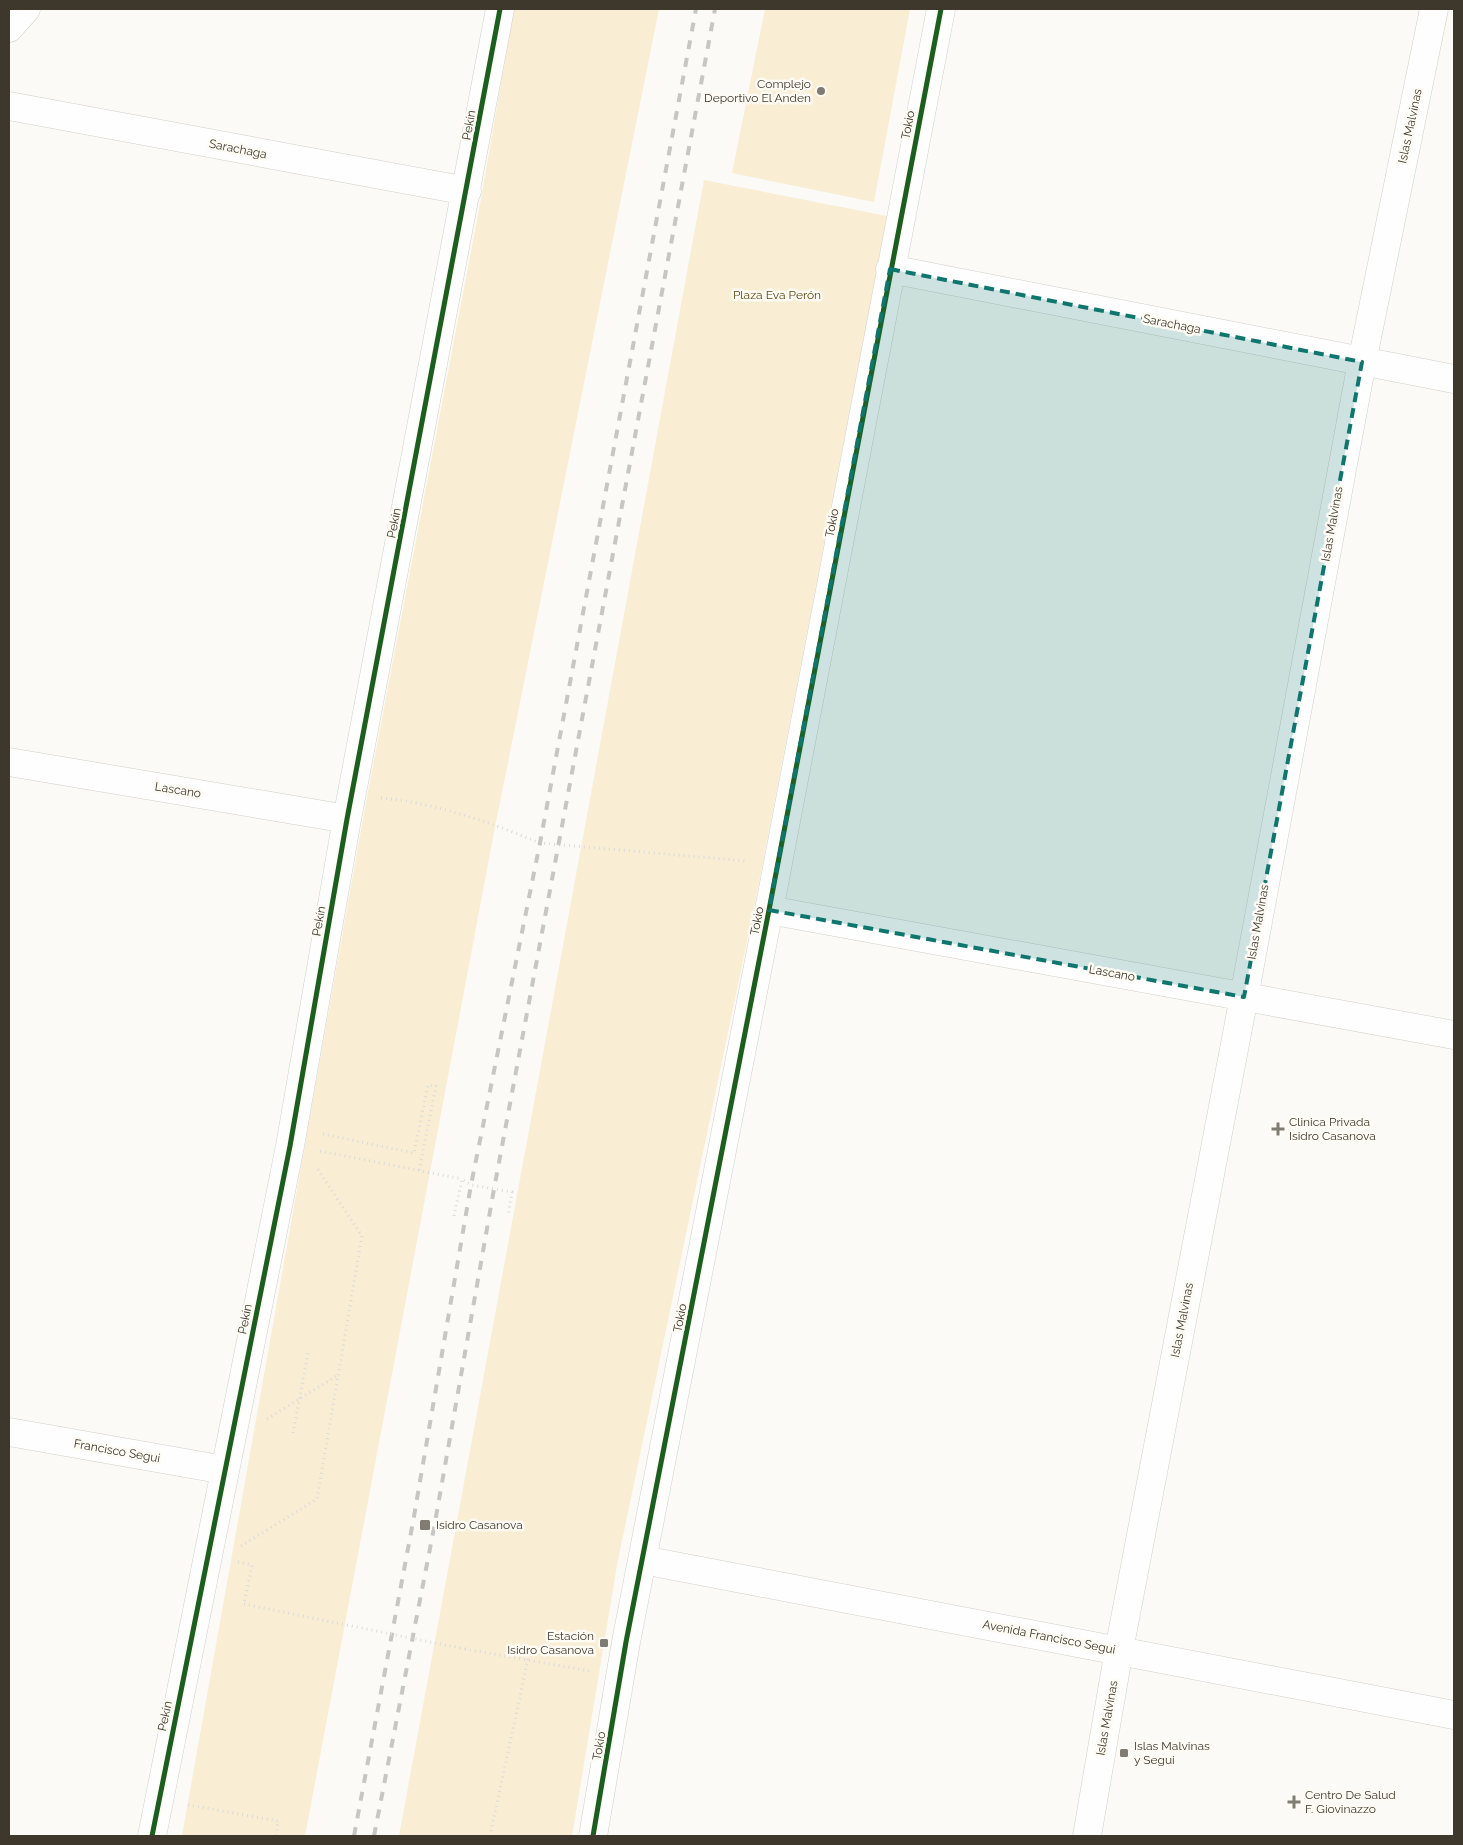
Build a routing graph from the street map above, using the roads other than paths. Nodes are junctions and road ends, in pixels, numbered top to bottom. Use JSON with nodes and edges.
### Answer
{"nodes":[{"id":1,"x":26,"y":9,"type":"edge"},
{"id":2,"x":500,"y":9,"type":"edge"},
{"id":3,"x":941,"y":9,"type":"edge"},
{"id":4,"x":1434,"y":9,"type":"edge"},
{"id":5,"x":9,"y":28,"type":"edge"},
{"id":6,"x":9,"y":106,"type":"edge"},
{"id":7,"x":467,"y":191,"type":"junction"},
{"id":8,"x":890,"y":269,"type":"junction"},
{"id":9,"x":1362,"y":362,"type":"junction"},
{"id":10,"x":1454,"y":379,"type":"edge"},
{"id":11,"x":9,"y":762,"type":"edge"},
{"id":12,"x":349,"y":807,"type":"junction"},
{"id":13,"x":769,"y":910,"type":"junction"},
{"id":14,"x":1244,"y":997,"type":"junction"},
{"id":15,"x":1454,"y":1036,"type":"edge"},
{"id":16,"x":9,"y":1432,"type":"edge"},
{"id":17,"x":225,"y":1470,"type":"junction"},
{"id":18,"x":643,"y":1560,"type":"junction"},
{"id":19,"x":1119,"y":1650,"type":"junction"},
{"id":20,"x":1454,"y":1715,"type":"edge"},
{"id":21,"x":152,"y":1836,"type":"edge"},
{"id":22,"x":593,"y":1836,"type":"edge"},
{"id":23,"x":1087,"y":1836,"type":"edge"}],
"edges":[{"from":1,"to":5,"type":"street"},
{"from":2,"to":7,"type":"street","name":"Pekín"},
{"from":3,"to":8,"type":"street","name":"Tokio"},
{"from":4,"to":9,"type":"street","name":"Islas Malvinas"},
{"from":6,"to":7,"type":"street","name":"Sarachaga"},
{"from":7,"to":12,"type":"street","name":"Pekín"},
{"from":8,"to":9,"type":"street","name":"Sarachaga"},
{"from":8,"to":13,"type":"street","name":"Tokio"},
{"from":9,"to":10,"type":"street","name":"Sarachaga"},
{"from":9,"to":14,"type":"street","name":"Islas Malvinas"},
{"from":11,"to":12,"type":"street","name":"Lascano"},
{"from":12,"to":17,"type":"street","name":"Pekín"},
{"from":13,"to":14,"type":"street","name":"Lascano"},
{"from":13,"to":18,"type":"street","name":"Tokio"},
{"from":14,"to":15,"type":"street","name":"Lascano"},
{"from":14,"to":19,"type":"street","name":"Islas Malvinas"},
{"from":16,"to":17,"type":"street","name":"Francisco Segui"},
{"from":17,"to":21,"type":"street","name":"Pekín"},
{"from":18,"to":19,"type":"street","name":"Avenida Francisco Segui"},
{"from":18,"to":22,"type":"street","name":"Tokio"},
{"from":19,"to":20,"type":"street","name":"Avenida Francisco Segui"},
{"from":19,"to":23,"type":"street","name":"Islas Malvinas"}]}
